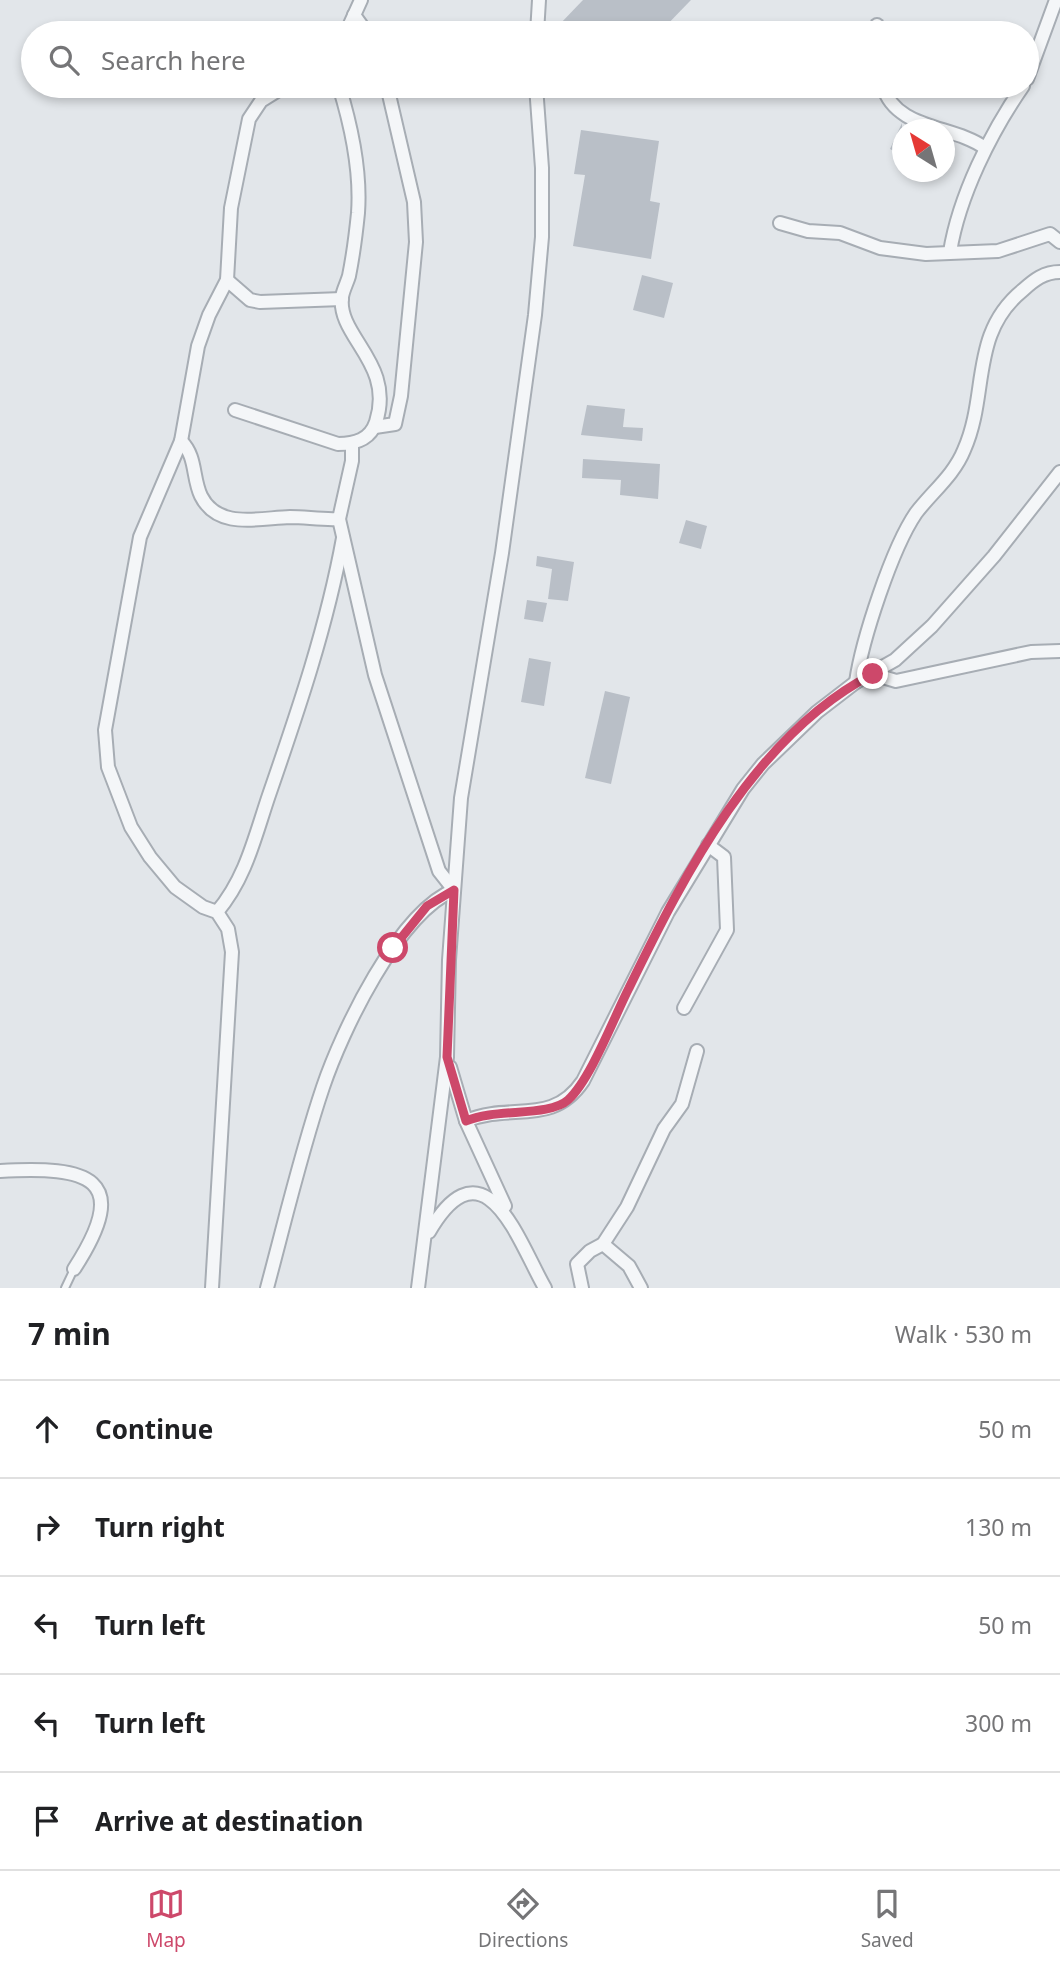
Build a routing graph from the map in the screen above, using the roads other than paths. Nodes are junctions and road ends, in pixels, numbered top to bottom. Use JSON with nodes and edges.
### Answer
{"nodes":[{"id":1,"x":361,"y":0,"type":"edge"},
{"id":2,"x":539,"y":0,"type":"edge"},
{"id":3,"x":1056,"y":0,"type":"edge"},
{"id":4,"x":354,"y":15,"type":"junction"},
{"id":5,"x":351,"y":21,"type":"edge"},
{"id":6,"x":358,"y":21,"type":"edge"},
{"id":7,"x":538,"y":21,"type":"edge"},
{"id":8,"x":1039,"y":46,"type":"edge"},
{"id":9,"x":266,"y":98,"type":"edge"},
{"id":10,"x":341,"y":98,"type":"edge"},
{"id":11,"x":390,"y":98,"type":"edge"},
{"id":12,"x":537,"y":98,"type":"edge"},
{"id":13,"x":888,"y":98,"type":"edge"},
{"id":14,"x":1014,"y":98,"type":"edge"},
{"id":15,"x":985,"y":148,"type":"junction"},
{"id":16,"x":780,"y":223,"type":"dead end"},
{"id":17,"x":1060,"y":242,"type":"edge"},
{"id":18,"x":950,"y":252,"type":"junction"},
{"id":19,"x":1060,"y":272,"type":"edge"},
{"id":20,"x":227,"y":280,"type":"junction"},
{"id":21,"x":342,"y":299,"type":"junction"},
{"id":22,"x":235,"y":410,"type":"dead end"},
{"id":23,"x":374,"y":427,"type":"junction"},
{"id":24,"x":181,"y":441,"type":"junction"},
{"id":25,"x":352,"y":444,"type":"junction"},
{"id":26,"x":1060,"y":472,"type":"edge"},
{"id":27,"x":339,"y":519,"type":"junction"},
{"id":28,"x":343,"y":534,"type":"junction"},
{"id":29,"x":1060,"y":652,"type":"edge"},
{"id":30,"x":873,"y":674,"type":"junction"},
{"id":31,"x":856,"y":682,"type":"junction"},
{"id":32,"x":708,"y":845,"type":"junction"},
{"id":33,"x":454,"y":890,"type":"junction"},
{"id":34,"x":217,"y":912,"type":"junction"},
{"id":35,"x":684,"y":1008,"type":"dead end"},
{"id":36,"x":697,"y":1051,"type":"dead end"},
{"id":37,"x":447,"y":1057,"type":"junction"},
{"id":38,"x":466,"y":1121,"type":"junction"},
{"id":39,"x":0,"y":1171,"type":"edge"},
{"id":40,"x":512,"y":1222,"type":"junction"},
{"id":41,"x":426,"y":1238,"type":"junction"},
{"id":42,"x":603,"y":1244,"type":"junction"},
{"id":43,"x":74,"y":1269,"type":"joint"},
{"id":44,"x":65,"y":1288,"type":"edge"},
{"id":45,"x":212,"y":1288,"type":"edge"},
{"id":46,"x":267,"y":1288,"type":"edge"},
{"id":47,"x":418,"y":1288,"type":"edge"},
{"id":48,"x":545,"y":1288,"type":"edge"},
{"id":49,"x":582,"y":1288,"type":"edge"},
{"id":50,"x":641,"y":1288,"type":"edge"}],
"edges":[{"from":1,"to":4,"type":"street"},
{"from":2,"to":7,"type":"street"},
{"from":3,"to":8,"type":"street"},
{"from":4,"to":5,"type":"street"},
{"from":4,"to":6,"type":"street"},
{"from":9,"to":20,"type":"street"},
{"from":10,"to":21,"type":"street"},
{"from":11,"to":23,"type":"street"},
{"from":12,"to":33,"type":"street"},
{"from":13,"to":15,"type":"street"},
{"from":14,"to":15,"type":"street"},
{"from":15,"to":18,"type":"street"},
{"from":16,"to":18,"type":"street"},
{"from":17,"to":18,"type":"street"},
{"from":19,"to":31,"type":"street"},
{"from":20,"to":21,"type":"street"},
{"from":20,"to":24,"type":"street"},
{"from":21,"to":23,"type":"street"},
{"from":22,"to":25,"type":"street"},
{"from":23,"to":25,"type":"street"},
{"from":24,"to":27,"type":"street"},
{"from":24,"to":34,"type":"street"},
{"from":25,"to":27,"type":"street"},
{"from":26,"to":30,"type":"street"},
{"from":27,"to":28,"type":"street"},
{"from":28,"to":33,"type":"street"},
{"from":28,"to":34,"type":"street"},
{"from":29,"to":30,"type":"street"},
{"from":30,"to":31,"type":"street"},
{"from":31,"to":32,"type":"street"},
{"from":32,"to":35,"type":"street"},
{"from":32,"to":38,"type":"street"},
{"from":33,"to":37,"type":"street"},
{"from":33,"to":46,"type":"street"},
{"from":34,"to":45,"type":"street"},
{"from":36,"to":42,"type":"street"},
{"from":37,"to":38,"type":"street"},
{"from":37,"to":41,"type":"street"},
{"from":38,"to":40,"type":"street"},
{"from":39,"to":43,"type":"street"},
{"from":40,"to":41,"type":"street"},
{"from":40,"to":48,"type":"street"},
{"from":41,"to":47,"type":"street"},
{"from":42,"to":49,"type":"street"},
{"from":42,"to":50,"type":"street"},
{"from":43,"to":44,"type":"lane"}]}
